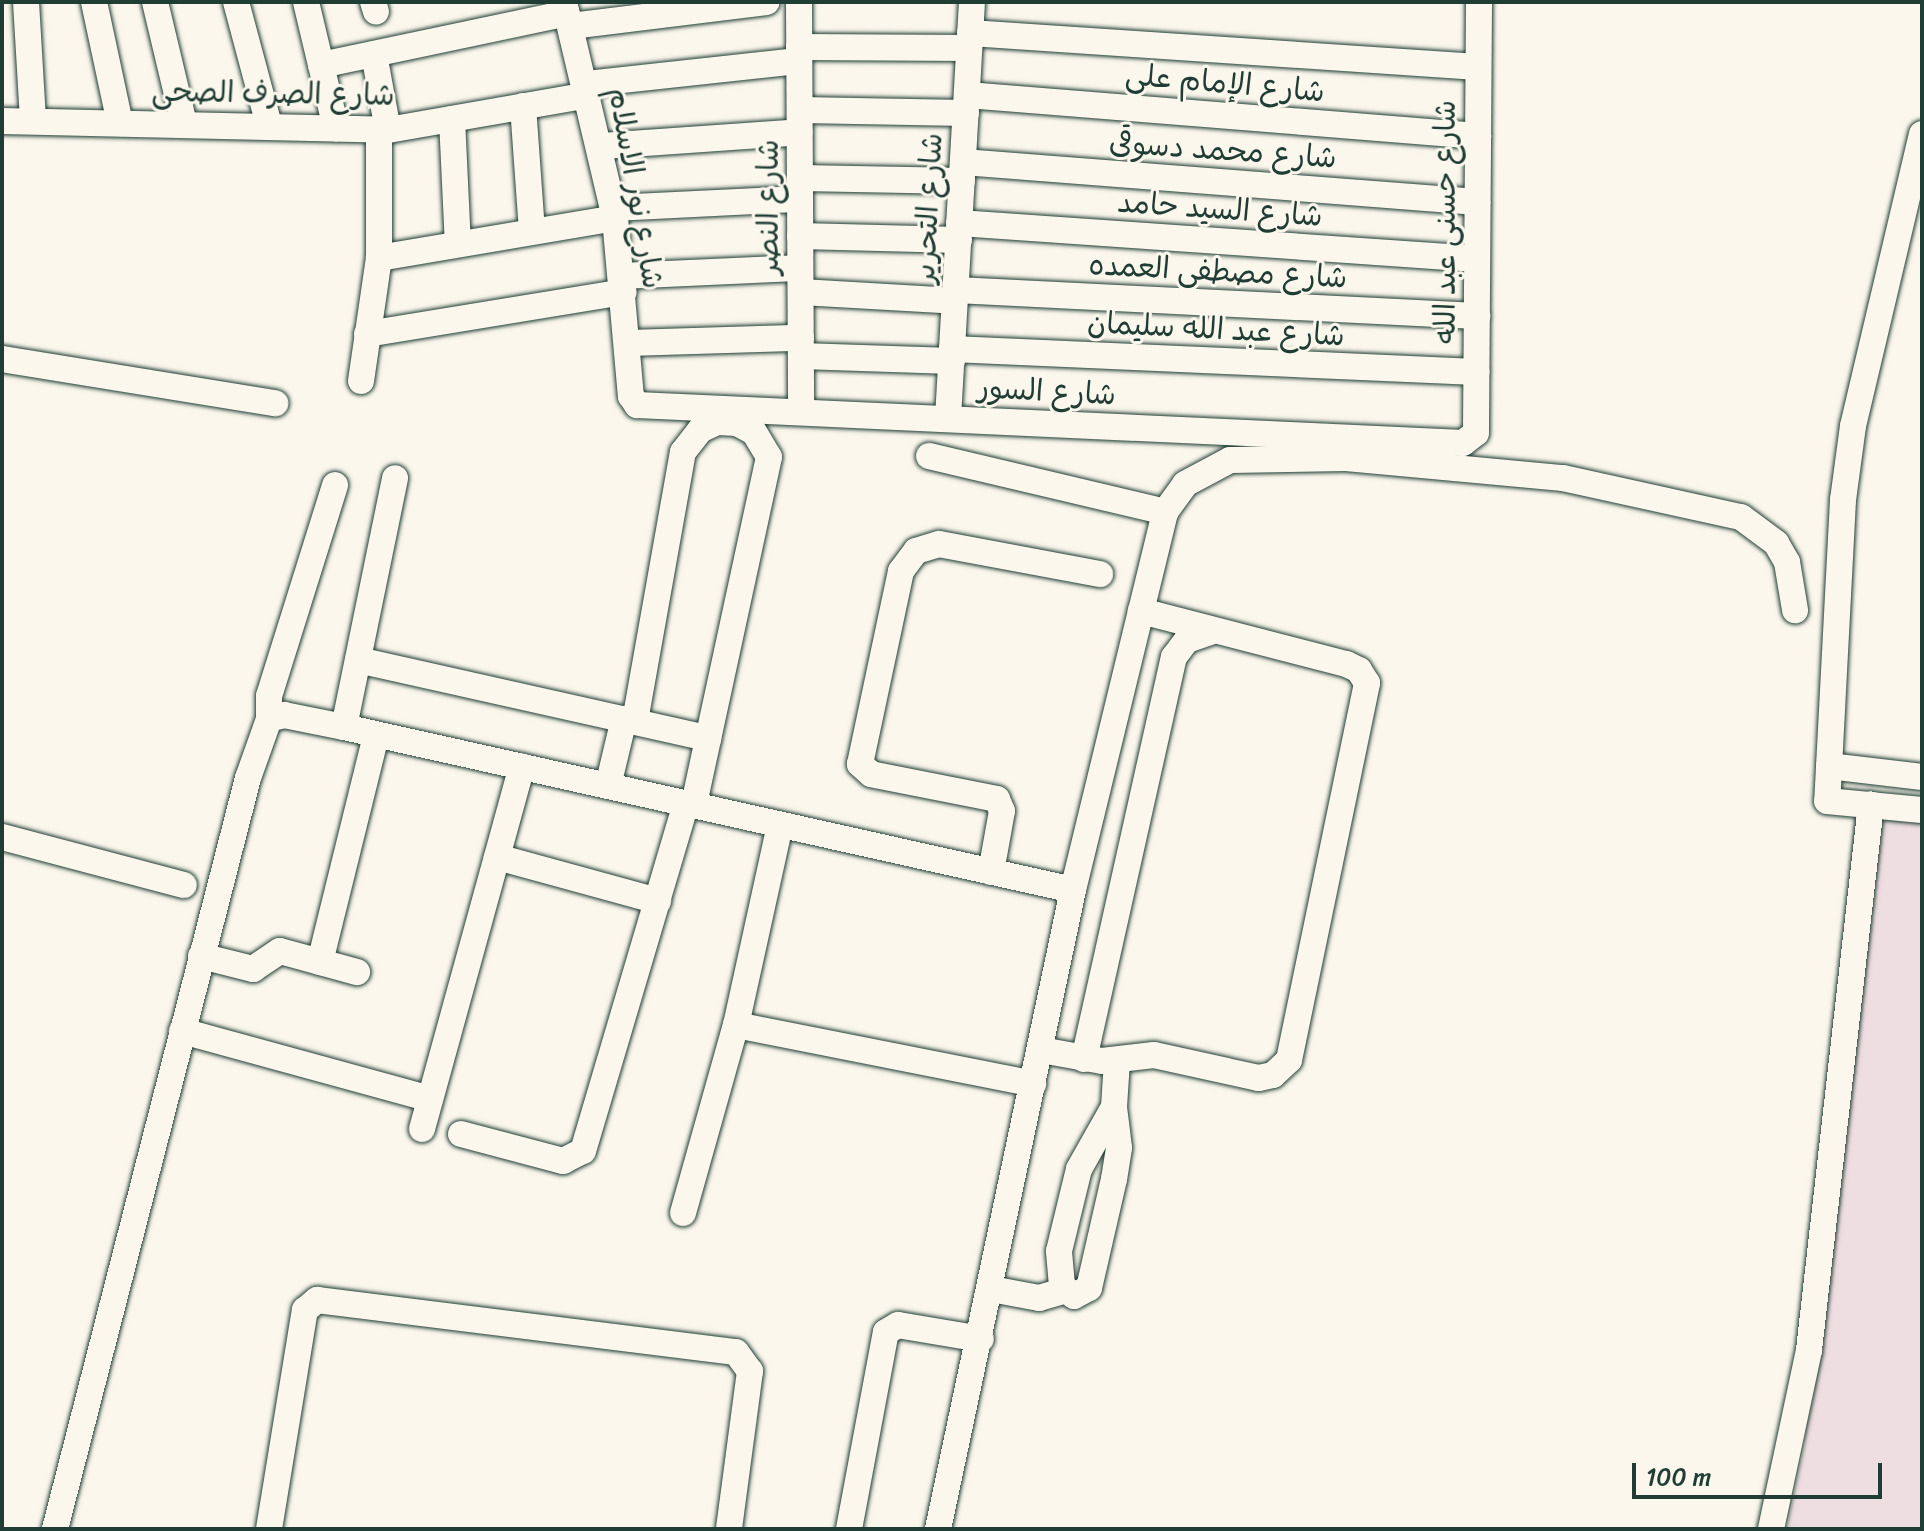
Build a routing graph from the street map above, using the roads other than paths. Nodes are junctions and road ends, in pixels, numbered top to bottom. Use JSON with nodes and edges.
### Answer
{"nodes":[{"id":1,"x":26,"y":2,"type":"edge"},
{"id":2,"x":94,"y":2,"type":"edge"},
{"id":3,"x":155,"y":2,"type":"edge"},
{"id":4,"x":236,"y":2,"type":"edge"},
{"id":5,"x":306,"y":2,"type":"edge"},
{"id":6,"x":767,"y":2,"type":"edge"},
{"id":7,"x":799,"y":2,"type":"edge"},
{"id":8,"x":972,"y":2,"type":"edge"},
{"id":9,"x":1479,"y":2,"type":"edge"},
{"id":10,"x":567,"y":14,"type":"edge"},
{"id":11,"x":970,"y":41,"type":"junction"},
{"id":12,"x":374,"y":54,"type":"junction"},
{"id":13,"x":799,"y":54,"type":"junction"},
{"id":14,"x":321,"y":65,"type":"junction"},
{"id":15,"x":1478,"y":67,"type":"junction"},
{"id":16,"x":587,"y":90,"type":"junction"},
{"id":17,"x":966,"y":104,"type":"junction"},
{"id":18,"x":523,"y":106,"type":"junction"},
{"id":19,"x":452,"y":119,"type":"junction"},
{"id":20,"x":2,"y":121,"type":"edge"},
{"id":21,"x":33,"y":121,"type":"junction"},
{"id":22,"x":800,"y":121,"type":"junction"},
{"id":23,"x":120,"y":123,"type":"junction"},
{"id":24,"x":184,"y":124,"type":"junction"},
{"id":25,"x":269,"y":125,"type":"junction"},
{"id":26,"x":336,"y":128,"type":"junction"},
{"id":27,"x":384,"y":130,"type":"junction"},
{"id":28,"x":1922,"y":134,"type":"edge"},
{"id":29,"x":1478,"y":136,"type":"junction"},
{"id":30,"x":602,"y":146,"type":"junction"},
{"id":31,"x":962,"y":171,"type":"junction"},
{"id":32,"x":800,"y":188,"type":"junction"},
{"id":33,"x":1477,"y":202,"type":"junction"},
{"id":34,"x":614,"y":213,"type":"junction"},
{"id":35,"x":532,"y":231,"type":"junction"},
{"id":36,"x":959,"y":231,"type":"junction"},
{"id":37,"x":800,"y":236,"type":"junction"},
{"id":38,"x":458,"y":244,"type":"junction"},
{"id":39,"x":379,"y":258,"type":"junction"},
{"id":40,"x":1477,"y":259,"type":"junction"},
{"id":41,"x":800,"y":280,"type":"junction"},
{"id":42,"x":624,"y":284,"type":"junction"},
{"id":43,"x":955,"y":295,"type":"junction"},
{"id":44,"x":1477,"y":316,"type":"junction"},
{"id":45,"x":367,"y":334,"type":"junction"},
{"id":46,"x":628,"y":343,"type":"junction"},
{"id":47,"x":801,"y":347,"type":"junction"},
{"id":48,"x":952,"y":355,"type":"junction"},
{"id":49,"x":2,"y":359,"type":"edge"},
{"id":50,"x":1476,"y":372,"type":"junction"},
{"id":51,"x":361,"y":381,"type":"dead end"},
{"id":52,"x":631,"y":388,"type":"joint"},
{"id":53,"x":275,"y":403,"type":"dead end"},
{"id":54,"x":801,"y":411,"type":"junction"},
{"id":55,"x":948,"y":418,"type":"junction"},
{"id":56,"x":1472,"y":441,"type":"joint"},
{"id":57,"x":929,"y":456,"type":"dead end"},
{"id":58,"x":395,"y":478,"type":"dead end"},
{"id":59,"x":335,"y":485,"type":"dead end"},
{"id":60,"x":1165,"y":512,"type":"junction"},
{"id":61,"x":1100,"y":574,"type":"dead end"},
{"id":62,"x":1794,"y":583,"type":"junction"},
{"id":63,"x":1838,"y":587,"type":"junction"},
{"id":64,"x":1795,"y":610,"type":"dead end"},
{"id":65,"x":1141,"y":611,"type":"junction"},
{"id":66,"x":1210,"y":632,"type":"junction"},
{"id":67,"x":358,"y":660,"type":"junction"},
{"id":68,"x":269,"y":719,"type":"junction"},
{"id":69,"x":630,"y":720,"type":"junction"},
{"id":70,"x":344,"y":727,"type":"junction"},
{"id":71,"x":376,"y":735,"type":"junction"},
{"id":72,"x":708,"y":738,"type":"junction"},
{"id":73,"x":1829,"y":766,"type":"junction"},
{"id":74,"x":522,"y":767,"type":"junction"},
{"id":75,"x":1922,"y":777,"type":"edge"},
{"id":76,"x":608,"y":786,"type":"junction"},
{"id":77,"x":690,"y":804,"type":"junction"},
{"id":78,"x":1871,"y":805,"type":"junction"},
{"id":79,"x":1922,"y":810,"type":"edge"},
{"id":80,"x":780,"y":825,"type":"junction"},
{"id":81,"x":2,"y":837,"type":"edge"},
{"id":82,"x":497,"y":857,"type":"junction"},
{"id":83,"x":991,"y":872,"type":"junction"},
{"id":84,"x":184,"y":885,"type":"dead end"},
{"id":85,"x":1073,"y":890,"type":"junction"},
{"id":86,"x":658,"y":901,"type":"junction"},
{"id":87,"x":201,"y":956,"type":"junction"},
{"id":88,"x":320,"y":962,"type":"junction"},
{"id":89,"x":357,"y":972,"type":"dead end"},
{"id":90,"x":736,"y":1025,"type":"junction"},
{"id":91,"x":182,"y":1031,"type":"junction"},
{"id":92,"x":1041,"y":1050,"type":"junction"},
{"id":93,"x":1084,"y":1059,"type":"junction"},
{"id":94,"x":1117,"y":1060,"type":"junction"},
{"id":95,"x":1033,"y":1084,"type":"junction"},
{"id":96,"x":430,"y":1099,"type":"junction"},
{"id":97,"x":1114,"y":1107,"type":"junction"},
{"id":98,"x":422,"y":1129,"type":"dead end"},
{"id":99,"x":461,"y":1134,"type":"dead end"},
{"id":100,"x":683,"y":1213,"type":"dead end"},
{"id":101,"x":991,"y":1289,"type":"junction"},
{"id":102,"x":1064,"y":1291,"type":"junction"},
{"id":103,"x":981,"y":1339,"type":"junction"},
{"id":104,"x":55,"y":1529,"type":"edge"},
{"id":105,"x":269,"y":1529,"type":"edge"},
{"id":106,"x":729,"y":1529,"type":"edge"},
{"id":107,"x":849,"y":1529,"type":"edge"},
{"id":108,"x":938,"y":1529,"type":"edge"},
{"id":109,"x":1771,"y":1529,"type":"edge"}],
"edges":[{"from":1,"to":21,"type":"street"},
{"from":2,"to":23,"type":"street"},
{"from":3,"to":24,"type":"street"},
{"from":4,"to":25,"type":"street"},
{"from":5,"to":14,"type":"street"},
{"from":6,"to":10,"type":"street"},
{"from":7,"to":13,"type":"street","name":"شارع النصر"},
{"from":8,"to":11,"type":"street","name":"شارع التحرير"},
{"from":9,"to":15,"type":"street","name":"شارع حسنى عبد الله"},
{"from":10,"to":12,"type":"street"},
{"from":10,"to":16,"type":"street","name":"شارع نور الاسلام"},
{"from":11,"to":13,"type":"street","name":"شارع الصرف الصحى"},
{"from":11,"to":15,"type":"street","name":"شارع الصرف الصحى"},
{"from":11,"to":17,"type":"street","name":"شارع التحرير"},
{"from":12,"to":14,"type":"street"},
{"from":12,"to":27,"type":"street"},
{"from":13,"to":16,"type":"street","name":"شارع الصرف الصحى"},
{"from":13,"to":22,"type":"street","name":"شارع النصر"},
{"from":14,"to":26,"type":"street"},
{"from":15,"to":29,"type":"street","name":"شارع حسنى عبد الله"},
{"from":16,"to":18,"type":"street","name":"شارع الصرف الصحى"},
{"from":16,"to":30,"type":"street","name":"شارع نور الاسلام"},
{"from":17,"to":22,"type":"street","name":"شارع الإمام على"},
{"from":17,"to":29,"type":"street","name":"شارع الإمام على"},
{"from":17,"to":31,"type":"street","name":"شارع التحرير"},
{"from":18,"to":19,"type":"street","name":"شارع الصرف الصحى"},
{"from":18,"to":35,"type":"street"},
{"from":19,"to":27,"type":"street","name":"شارع الصرف الصحى"},
{"from":19,"to":38,"type":"street"},
{"from":20,"to":21,"type":"street","name":"شارع الصرف الصحى"},
{"from":21,"to":23,"type":"street","name":"شارع الصرف الصحى"},
{"from":22,"to":30,"type":"street","name":"شارع الإمام على"},
{"from":22,"to":32,"type":"street","name":"شارع النصر"},
{"from":23,"to":24,"type":"street","name":"شارع الصرف الصحى"},
{"from":24,"to":25,"type":"street","name":"شارع الصرف الصحى"},
{"from":25,"to":26,"type":"street","name":"شارع الصرف الصحى"},
{"from":26,"to":27,"type":"street","name":"شارع الصرف الصحى"},
{"from":27,"to":39,"type":"street"},
{"from":28,"to":63,"type":"street"},
{"from":29,"to":33,"type":"street","name":"شارع حسنى عبد الله"},
{"from":30,"to":34,"type":"street","name":"شارع نور الاسلام"},
{"from":31,"to":32,"type":"street","name":"شارع محمد دسوقى"},
{"from":31,"to":33,"type":"street","name":"شارع محمد دسوقى"},
{"from":31,"to":36,"type":"street","name":"شارع التحرير"},
{"from":32,"to":34,"type":"street","name":"شارع محمد دسوقى"},
{"from":32,"to":37,"type":"street","name":"شارع النصر"},
{"from":33,"to":40,"type":"street","name":"شارع حسنى عبد الله"},
{"from":34,"to":35,"type":"street","name":"شارع محمد دسوقى"},
{"from":34,"to":42,"type":"street","name":"شارع نور الاسلام"},
{"from":35,"to":38,"type":"street","name":"شارع محمد دسوقى"},
{"from":36,"to":37,"type":"street","name":"شارع السيد حامد"},
{"from":36,"to":40,"type":"street","name":"شارع السيد حامد"},
{"from":36,"to":43,"type":"street","name":"شارع التحرير"},
{"from":37,"to":41,"type":"street","name":"شارع النصر"},
{"from":38,"to":39,"type":"street","name":"شارع محمد دسوقى"},
{"from":39,"to":45,"type":"street"},
{"from":40,"to":44,"type":"street","name":"شارع حسنى عبد الله"},
{"from":41,"to":42,"type":"street","name":"شارع مصطفى العمده"},
{"from":41,"to":43,"type":"street","name":"شارع مصطفى العمده"},
{"from":41,"to":47,"type":"street","name":"شارع النصر"},
{"from":42,"to":45,"type":"street","name":"شارع مصطفى العمده"},
{"from":42,"to":46,"type":"street","name":"شارع نور الاسلام"},
{"from":43,"to":44,"type":"street","name":"شارع مصطفى العمده"},
{"from":43,"to":48,"type":"street","name":"شارع التحرير"},
{"from":44,"to":50,"type":"street","name":"شارع حسنى عبد الله"},
{"from":45,"to":51,"type":"street"},
{"from":46,"to":47,"type":"street","name":"شارع عبد الله سليمان"},
{"from":46,"to":52,"type":"street","name":"شارع نور الاسلام"},
{"from":47,"to":48,"type":"street","name":"شارع عبد الله سليمان"},
{"from":47,"to":54,"type":"street","name":"شارع النصر"},
{"from":48,"to":50,"type":"street","name":"شارع عبد الله سليمان"},
{"from":48,"to":55,"type":"street","name":"شارع التحرير"},
{"from":49,"to":53,"type":"street"},
{"from":50,"to":56,"type":"street","name":"شارع حسنى عبد الله"},
{"from":52,"to":54,"type":"street","name":"شارع السور"},
{"from":54,"to":55,"type":"street","name":"شارع السور"},
{"from":55,"to":56,"type":"street","name":"شارع السور"},
{"from":57,"to":60,"type":"street"},
{"from":58,"to":67,"type":"street"},
{"from":59,"to":68,"type":"street"},
{"from":60,"to":62,"type":"street"},
{"from":60,"to":65,"type":"street"},
{"from":61,"to":83,"type":"street"},
{"from":62,"to":63,"type":"street"},
{"from":62,"to":64,"type":"street"},
{"from":63,"to":73,"type":"street"},
{"from":65,"to":66,"type":"street"},
{"from":65,"to":85,"type":"street"},
{"from":66,"to":93,"type":"street"},
{"from":66,"to":94,"type":"street"},
{"from":67,"to":69,"type":"street"},
{"from":67,"to":70,"type":"street"},
{"from":68,"to":70,"type":"street"},
{"from":68,"to":87,"type":"street"},
{"from":69,"to":72,"type":"street"},
{"from":69,"to":72,"type":"street"},
{"from":69,"to":76,"type":"street"},
{"from":70,"to":71,"type":"street"},
{"from":71,"to":74,"type":"street"},
{"from":71,"to":88,"type":"street"},
{"from":72,"to":77,"type":"street"},
{"from":73,"to":75,"type":"street"},
{"from":73,"to":78,"type":"street"},
{"from":74,"to":76,"type":"street"},
{"from":74,"to":82,"type":"street"},
{"from":76,"to":77,"type":"street"},
{"from":77,"to":80,"type":"street"},
{"from":77,"to":86,"type":"street"},
{"from":78,"to":79,"type":"street"},
{"from":78,"to":109,"type":"street"},
{"from":80,"to":83,"type":"street"},
{"from":80,"to":90,"type":"street"},
{"from":81,"to":84,"type":"street"},
{"from":82,"to":86,"type":"street"},
{"from":82,"to":96,"type":"street"},
{"from":83,"to":85,"type":"street"},
{"from":85,"to":92,"type":"street"},
{"from":86,"to":99,"type":"street"},
{"from":87,"to":88,"type":"street"},
{"from":87,"to":91,"type":"street"},
{"from":88,"to":89,"type":"street"},
{"from":90,"to":95,"type":"street"},
{"from":90,"to":100,"type":"street"},
{"from":91,"to":96,"type":"street"},
{"from":91,"to":104,"type":"street"},
{"from":92,"to":93,"type":"street"},
{"from":92,"to":95,"type":"street"},
{"from":93,"to":94,"type":"street"},
{"from":94,"to":97,"type":"street"},
{"from":95,"to":101,"type":"street"},
{"from":96,"to":98,"type":"street"},
{"from":97,"to":102,"type":"street"},
{"from":97,"to":102,"type":"street"},
{"from":101,"to":102,"type":"street"},
{"from":101,"to":103,"type":"street"},
{"from":103,"to":107,"type":"street"},
{"from":103,"to":108,"type":"street"},
{"from":105,"to":106,"type":"street"}]}
